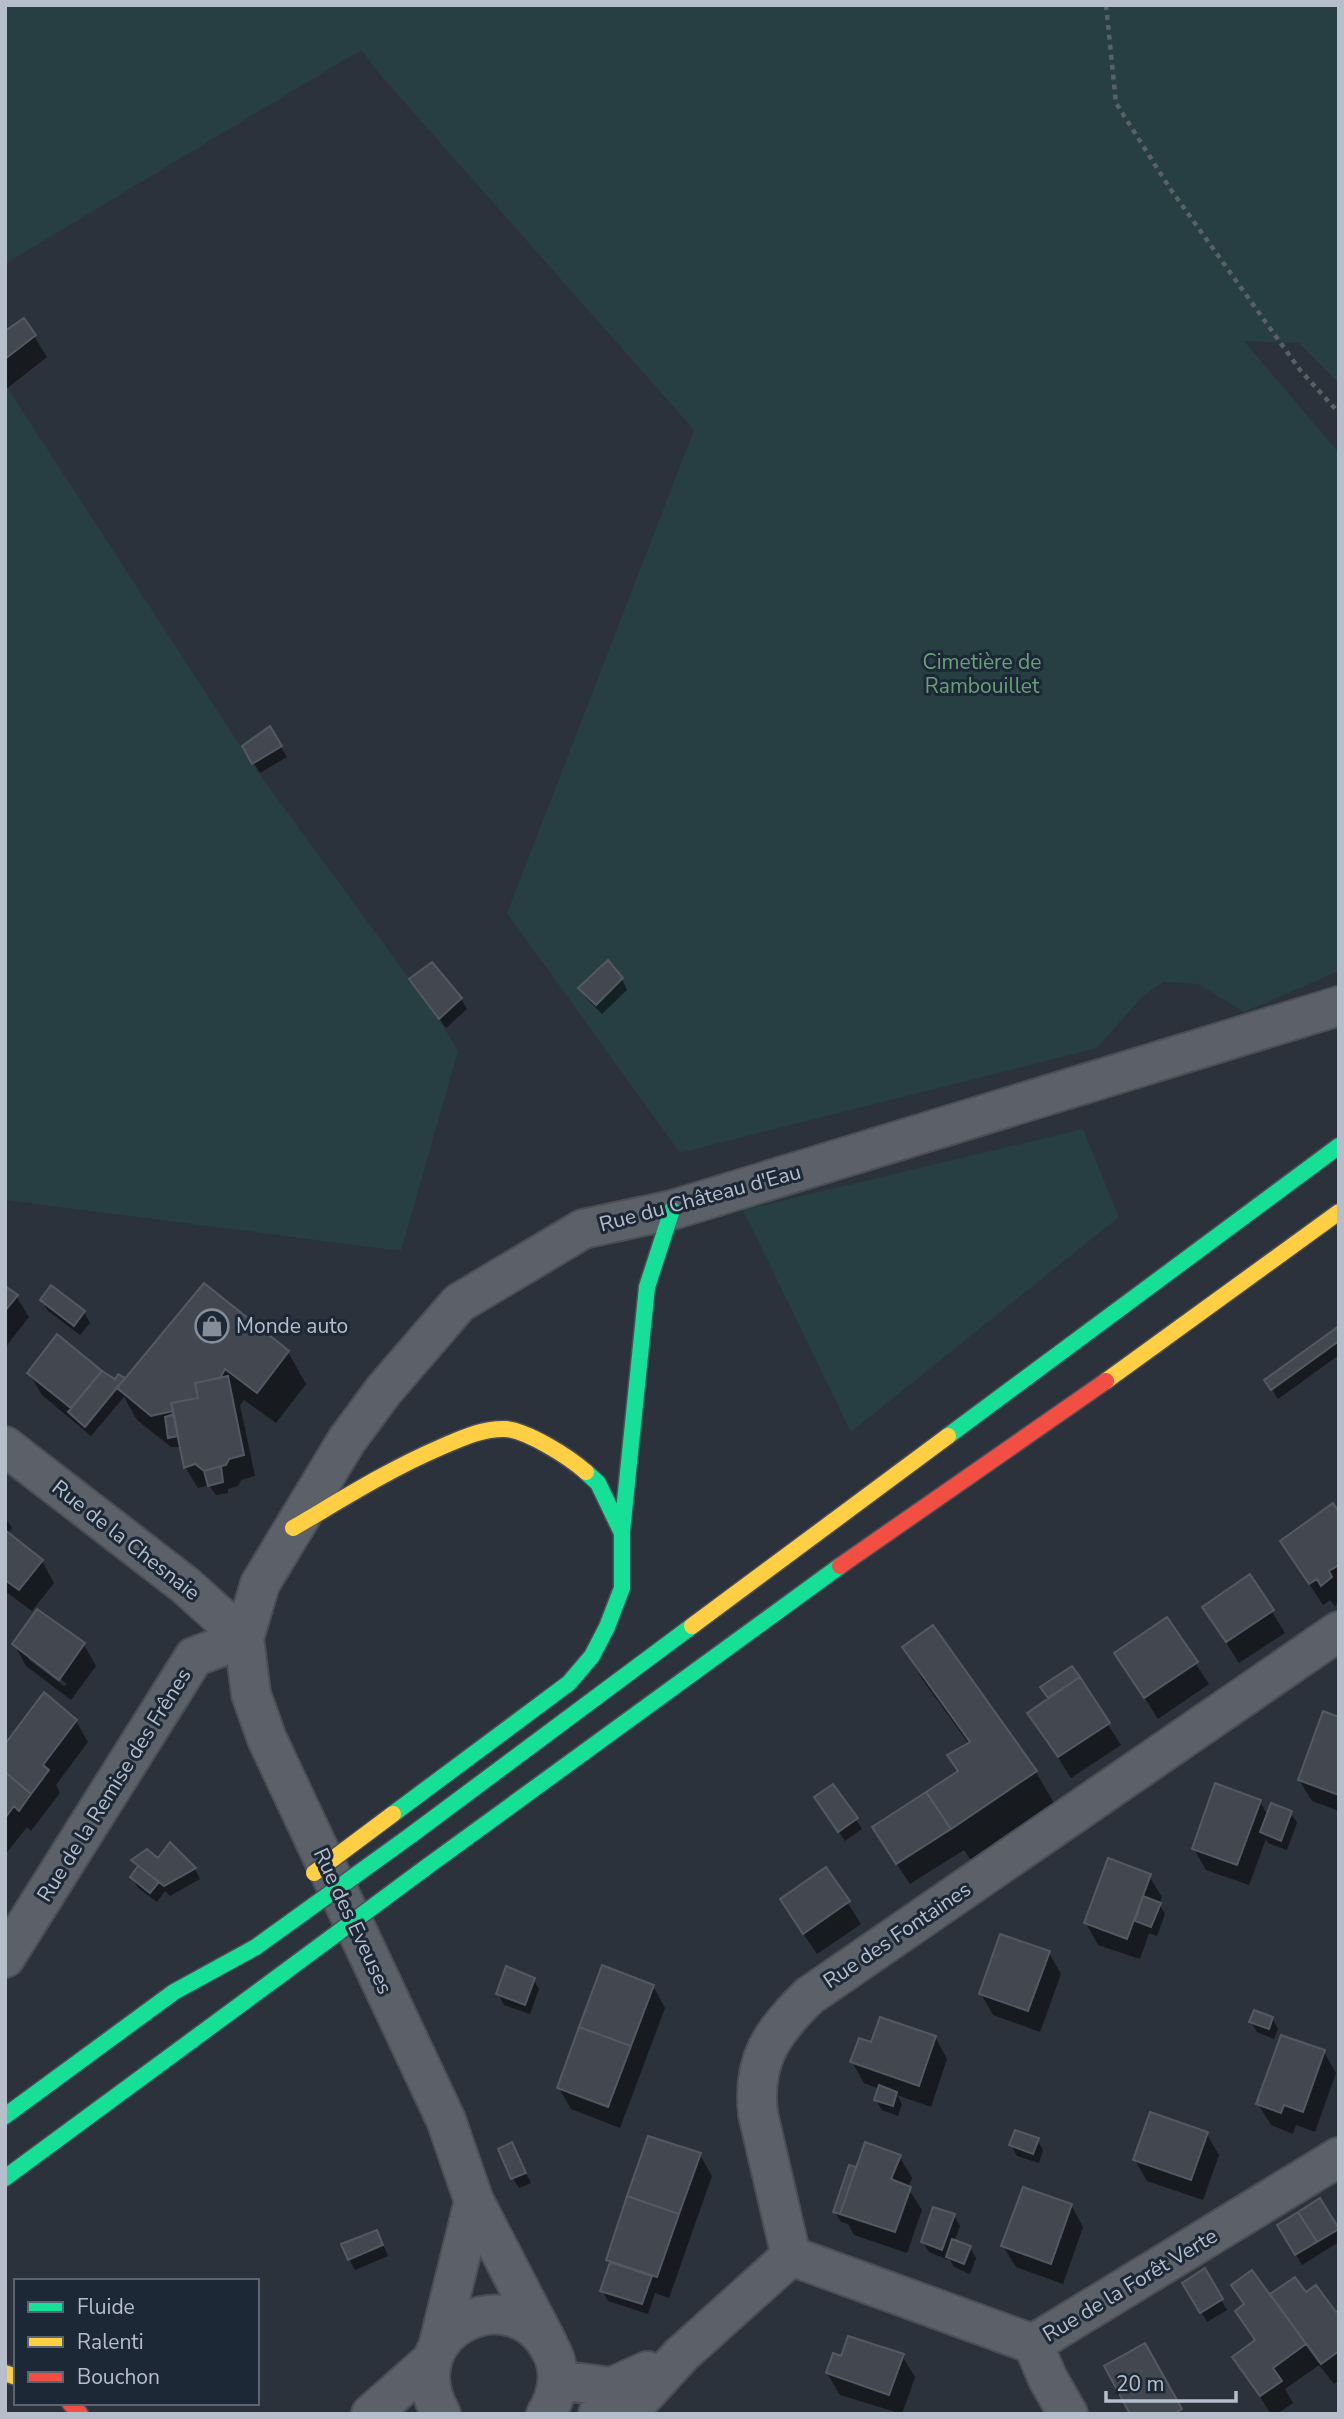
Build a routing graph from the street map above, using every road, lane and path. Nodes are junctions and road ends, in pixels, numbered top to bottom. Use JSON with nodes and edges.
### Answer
{"nodes":[{"id":1,"x":1105,"y":5,"type":"edge"},
{"id":2,"x":1339,"y":413,"type":"edge"},
{"id":3,"x":1339,"y":1006,"type":"edge"},
{"id":4,"x":1339,"y":1146,"type":"edge"},
{"id":5,"x":672,"y":1210,"type":"junction"},
{"id":6,"x":1339,"y":1212,"type":"edge"},
{"id":7,"x":5,"y":1446,"type":"edge"},
{"id":8,"x":293,"y":1528,"type":"junction"},
{"id":9,"x":622,"y":1533,"type":"junction"},
{"id":10,"x":1339,"y":1631,"type":"edge"},
{"id":11,"x":244,"y":1638,"type":"junction"},
{"id":12,"x":297,"y":1886,"type":"dead end"},
{"id":13,"x":203,"y":1956,"type":"dead end"},
{"id":14,"x":5,"y":1958,"type":"edge"},
{"id":15,"x":174,"y":1992,"type":"junction"},
{"id":16,"x":5,"y":2116,"type":"edge"},
{"id":17,"x":1339,"y":2157,"type":"edge"},
{"id":18,"x":5,"y":2178,"type":"edge"},
{"id":19,"x":474,"y":2201,"type":"junction"},
{"id":20,"x":791,"y":2256,"type":"junction"},
{"id":21,"x":548,"y":2344,"type":"junction"},
{"id":22,"x":1033,"y":2344,"type":"junction"},
{"id":23,"x":435,"y":2352,"type":"junction"},
{"id":24,"x":681,"y":2355,"type":"junction"},
{"id":25,"x":556,"y":2404,"type":"edge"},
{"id":26,"x":637,"y":2408,"type":"edge"},
{"id":27,"x":371,"y":2414,"type":"edge"},
{"id":28,"x":441,"y":2414,"type":"edge"},
{"id":29,"x":598,"y":2414,"type":"edge"},
{"id":30,"x":1068,"y":2414,"type":"edge"}],
"edges":[{"from":1,"to":2,"type":"path"},
{"from":3,"to":5,"type":"street","name":"Rue du Château d'Eau"},
{"from":4,"to":15,"type":"main road","bridge":true},
{"from":5,"to":8,"type":"street","name":"Rue du Château d'Eau"},
{"from":5,"to":9,"type":"main road"},
{"from":6,"to":18,"type":"main road","bridge":true},
{"from":7,"to":11,"type":"street","name":"Rue de la Chesnaie"},
{"from":8,"to":9,"type":"main road"},
{"from":8,"to":11,"type":"street","name":"Rue du Château d'Eau"},
{"from":9,"to":12,"type":"main road","bridge":true},
{"from":10,"to":20,"type":"street","name":"Rue des Fontaines"},
{"from":11,"to":14,"type":"street","name":"Rue de la Remise des Frênes"},
{"from":11,"to":19,"type":"street","name":"Rue des Eveuses"},
{"from":13,"to":15,"type":"main road"},
{"from":15,"to":16,"type":"main road"},
{"from":17,"to":22,"type":"street","name":"Rue de la Forêt Verte"},
{"from":19,"to":21,"type":"street","name":"Rue des Eveuses"},
{"from":19,"to":23,"type":"street"},
{"from":20,"to":22,"type":"street","name":"Rue de la Forêt Verte"},
{"from":20,"to":24,"type":"street"},
{"from":21,"to":23,"type":"street"},
{"from":21,"to":25,"type":"street","name":"Rue des Eveuses"},
{"from":22,"to":30,"type":"street"},
{"from":23,"to":27,"type":"street"},
{"from":23,"to":28,"type":"street"},
{"from":24,"to":25,"type":"street"},
{"from":24,"to":26,"type":"street"},
{"from":26,"to":29,"type":"street"}]}
